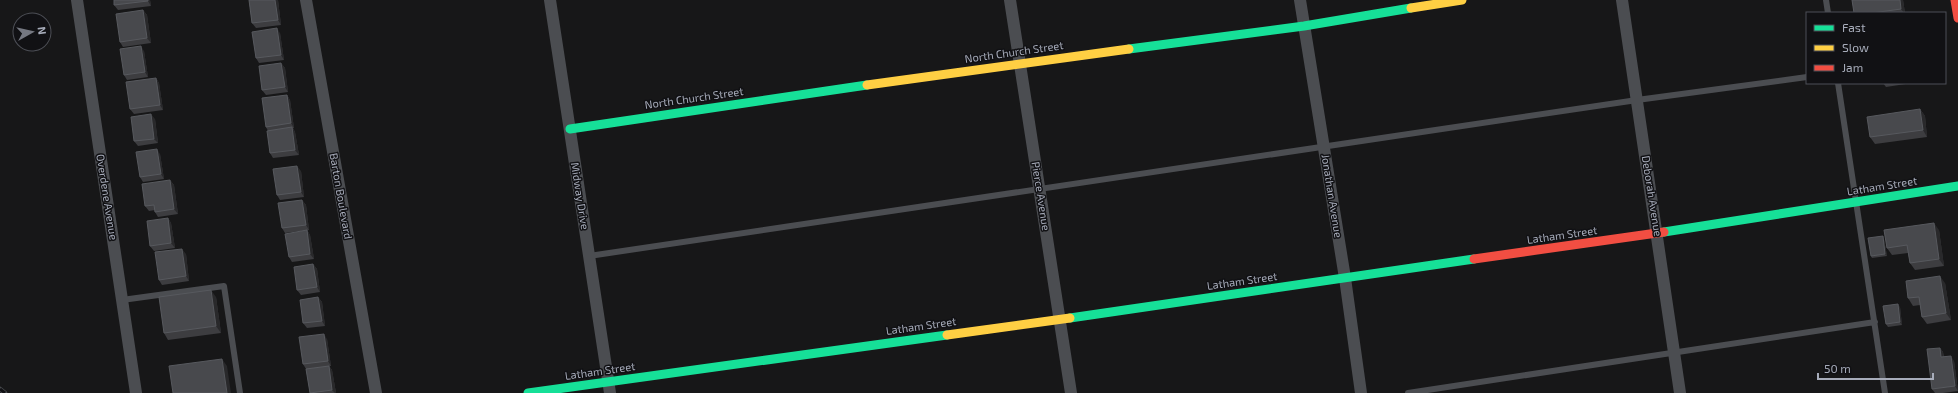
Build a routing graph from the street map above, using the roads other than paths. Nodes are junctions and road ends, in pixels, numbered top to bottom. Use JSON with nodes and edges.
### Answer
{"nodes":[{"id":1,"x":77,"y":0,"type":"edge"},
{"id":2,"x":306,"y":0,"type":"edge"},
{"id":3,"x":550,"y":0,"type":"edge"},
{"id":4,"x":1010,"y":0,"type":"edge"},
{"id":5,"x":1300,"y":0,"type":"edge"},
{"id":6,"x":1462,"y":0,"type":"edge"},
{"id":7,"x":1622,"y":0,"type":"edge"},
{"id":8,"x":1826,"y":0,"type":"edge"},
{"id":9,"x":1955,"y":0,"type":"edge"},
{"id":10,"x":1828,"y":12,"type":"edge"},
{"id":11,"x":1958,"y":18,"type":"edge"},
{"id":12,"x":1304,"y":26,"type":"junction"},
{"id":13,"x":1020,"y":63,"type":"junction"},
{"id":14,"x":1806,"y":77,"type":"edge"},
{"id":15,"x":1838,"y":84,"type":"edge"},
{"id":16,"x":1637,"y":100,"type":"junction"},
{"id":17,"x":570,"y":128,"type":"junction"},
{"id":18,"x":1324,"y":147,"type":"junction"},
{"id":19,"x":1958,"y":186,"type":"edge"},
{"id":20,"x":1040,"y":189,"type":"junction"},
{"id":21,"x":1857,"y":202,"type":"junction"},
{"id":22,"x":1657,"y":233,"type":"junction"},
{"id":23,"x":589,"y":256,"type":"junction"},
{"id":24,"x":1345,"y":278,"type":"junction"},
{"id":25,"x":122,"y":300,"type":"junction"},
{"id":26,"x":1060,"y":319,"type":"junction"},
{"id":27,"x":1875,"y":322,"type":"junction"},
{"id":28,"x":1674,"y":352,"type":"junction"},
{"id":29,"x":609,"y":387,"type":"edge"},
{"id":30,"x":136,"y":393,"type":"edge"},
{"id":31,"x":240,"y":393,"type":"edge"},
{"id":32,"x":376,"y":393,"type":"edge"},
{"id":33,"x":528,"y":393,"type":"edge"},
{"id":34,"x":1071,"y":393,"type":"edge"},
{"id":35,"x":1361,"y":393,"type":"edge"},
{"id":36,"x":1408,"y":393,"type":"edge"},
{"id":37,"x":1680,"y":393,"type":"edge"},
{"id":38,"x":1885,"y":393,"type":"edge"}],
"edges":[{"from":1,"to":25,"type":"street","name":"Overdene Avenue"},
{"from":2,"to":32,"type":"street","name":"Barton Boulevard"},
{"from":3,"to":17,"type":"street","name":"Midway Drive"},
{"from":4,"to":13,"type":"street","name":"Pierce Avenue"},
{"from":5,"to":12,"type":"street","name":"Jonathan Avenue"},
{"from":6,"to":12,"type":"street","name":"North Church Street"},
{"from":7,"to":16,"type":"street","name":"Deborah Avenue"},
{"from":8,"to":10,"type":"lane"},
{"from":9,"to":11,"type":"street"},
{"from":12,"to":13,"type":"street","name":"North Church Street"},
{"from":12,"to":18,"type":"street","name":"Jonathan Avenue"},
{"from":13,"to":17,"type":"street","name":"North Church Street"},
{"from":13,"to":20,"type":"street","name":"Pierce Avenue"},
{"from":14,"to":16,"type":"lane"},
{"from":15,"to":21,"type":"lane"},
{"from":16,"to":18,"type":"lane"},
{"from":16,"to":22,"type":"street","name":"Deborah Avenue"},
{"from":17,"to":23,"type":"street","name":"Midway Drive"},
{"from":18,"to":20,"type":"lane"},
{"from":18,"to":24,"type":"street","name":"Jonathan Avenue"},
{"from":19,"to":21,"type":"street","name":"Latham Street"},
{"from":20,"to":23,"type":"lane"},
{"from":20,"to":26,"type":"street","name":"Pierce Avenue"},
{"from":21,"to":22,"type":"street","name":"Latham Street"},
{"from":21,"to":27,"type":"lane"},
{"from":22,"to":24,"type":"street","name":"Latham Street"},
{"from":22,"to":28,"type":"street","name":"Deborah Avenue"},
{"from":23,"to":29,"type":"street","name":"Midway Drive"},
{"from":24,"to":26,"type":"street","name":"Latham Street"},
{"from":24,"to":35,"type":"street","name":"Jonathan Avenue"},
{"from":25,"to":30,"type":"street","name":"Overdene Avenue"},
{"from":25,"to":31,"type":"lane"},
{"from":26,"to":29,"type":"street","name":"Latham Street"},
{"from":26,"to":34,"type":"street","name":"Pierce Avenue"},
{"from":27,"to":28,"type":"lane"},
{"from":27,"to":38,"type":"lane"},
{"from":28,"to":36,"type":"lane"},
{"from":28,"to":37,"type":"street","name":"Deborah Avenue"},
{"from":29,"to":33,"type":"street","name":"Latham Street"}]}
